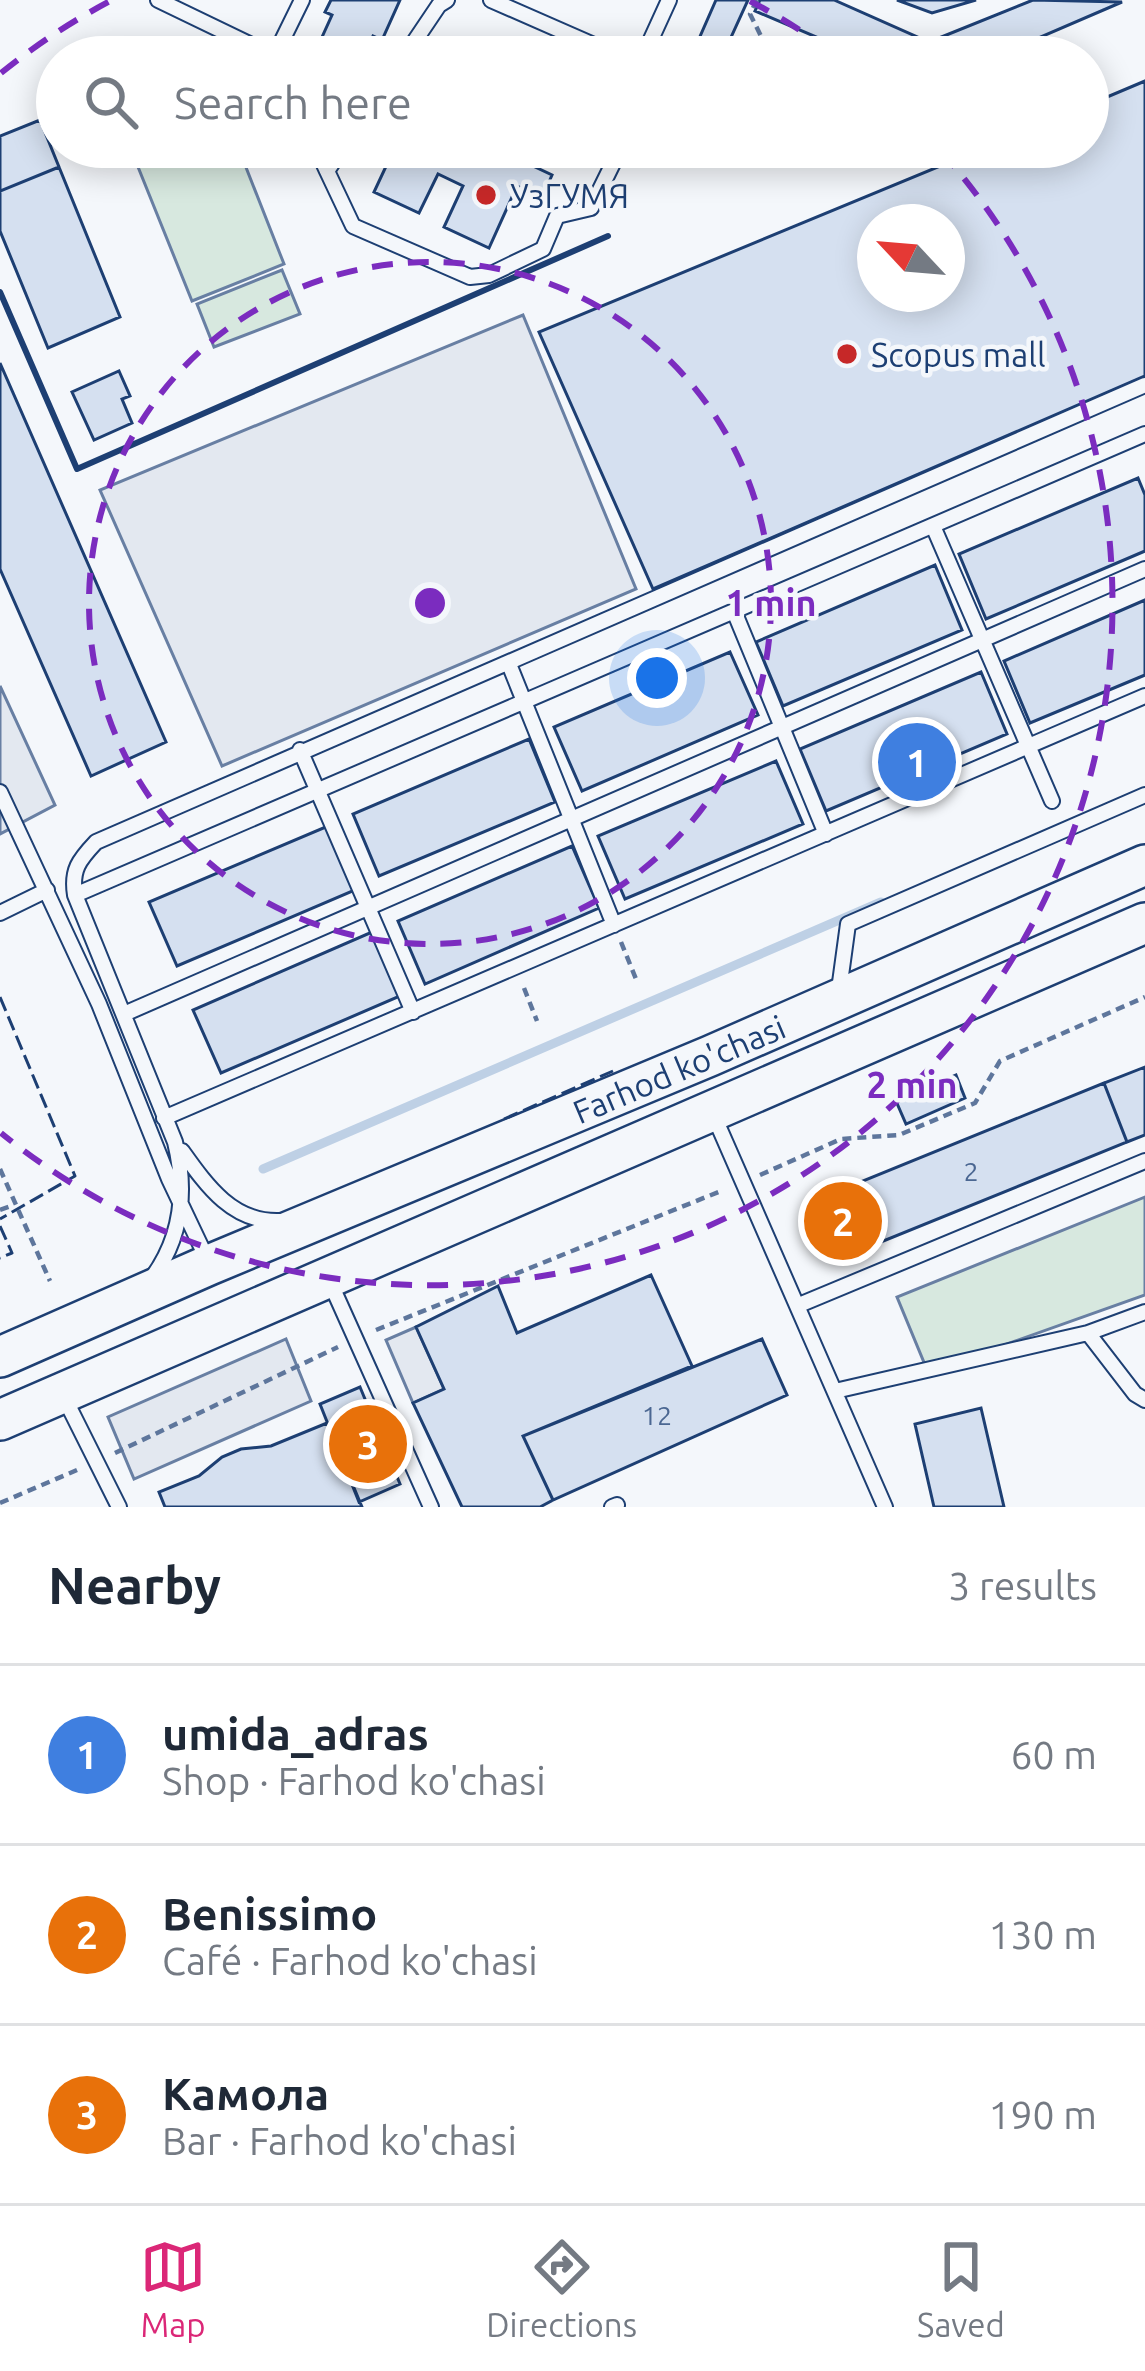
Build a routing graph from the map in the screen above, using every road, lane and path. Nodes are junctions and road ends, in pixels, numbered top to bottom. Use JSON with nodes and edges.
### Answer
{"nodes":[{"id":1,"x":158,"y":0,"type":"edge"},
{"id":2,"x":302,"y":0,"type":"edge"},
{"id":3,"x":447,"y":0,"type":"edge"},
{"id":4,"x":491,"y":0,"type":"edge"},
{"id":5,"x":668,"y":0,"type":"edge"},
{"id":6,"x":757,"y":0,"type":"edge"},
{"id":7,"x":233,"y":36,"type":"edge"},
{"id":8,"x":285,"y":36,"type":"edge"},
{"id":9,"x":418,"y":36,"type":"edge"},
{"id":10,"x":573,"y":36,"type":"edge"},
{"id":11,"x":652,"y":36,"type":"edge"},
{"id":12,"x":761,"y":36,"type":"edge"},
{"id":13,"x":326,"y":168,"type":"edge"},
{"id":14,"x":329,"y":168,"type":"edge"},
{"id":15,"x":611,"y":168,"type":"edge"},
{"id":16,"x":327,"y":171,"type":"junction"},
{"id":17,"x":1145,"y":385,"type":"edge"},
{"id":18,"x":1141,"y":436,"type":"edge"},
{"id":19,"x":1145,"y":456,"type":"edge"},
{"id":20,"x":933,"y":526,"type":"junction"},
{"id":21,"x":1145,"y":569,"type":"edge"},
{"id":22,"x":734,"y":611,"type":"junction"},
{"id":23,"x":982,"y":640,"type":"junction"},
{"id":24,"x":509,"y":664,"type":"junction"},
{"id":25,"x":1145,"y":696,"type":"edge"},
{"id":26,"x":523,"y":702,"type":"junction"},
{"id":27,"x":784,"y":726,"type":"junction"},
{"id":28,"x":1026,"y":748,"type":"junction"},
{"id":29,"x":301,"y":750,"type":"junction"},
{"id":30,"x":318,"y":791,"type":"junction"},
{"id":31,"x":0,"y":792,"type":"edge"},
{"id":32,"x":1145,"y":795,"type":"edge"},
{"id":33,"x":1052,"y":801,"type":"dead end"},
{"id":34,"x":570,"y":819,"type":"junction"},
{"id":35,"x":826,"y":834,"type":"junction"},
{"id":36,"x":1145,"y":865,"type":"edge"},
{"id":37,"x":47,"y":890,"type":"junction"},
{"id":38,"x":75,"y":895,"type":"junction"},
{"id":39,"x":368,"y":907,"type":"junction"},
{"id":40,"x":0,"y":913,"type":"edge"},
{"id":41,"x":1145,"y":923,"type":"edge"},
{"id":42,"x":614,"y":926,"type":"junction"},
{"id":43,"x":516,"y":968,"type":"junction"},
{"id":44,"x":636,"y":979,"type":"dead end"},
{"id":45,"x":1145,"y":997,"type":"edge"},
{"id":46,"x":838,"y":1000,"type":"junction"},
{"id":47,"x":413,"y":1012,"type":"junction"},
{"id":48,"x":124,"y":1014,"type":"junction"},
{"id":49,"x":537,"y":1022,"type":"dead end"},
{"id":50,"x":712,"y":1111,"type":"junction"},
{"id":51,"x":164,"y":1118,"type":"junction"},
{"id":52,"x":175,"y":1142,"type":"junction"},
{"id":53,"x":1145,"y":1161,"type":"edge"},
{"id":54,"x":0,"y":1169,"type":"edge"},
{"id":55,"x":744,"y":1182,"type":"junction"},
{"id":56,"x":14,"y":1205,"type":"junction"},
{"id":57,"x":181,"y":1207,"type":"junction"},
{"id":58,"x":0,"y":1210,"type":"edge"},
{"id":59,"x":322,"y":1221,"type":"junction"},
{"id":60,"x":209,"y":1265,"type":"junction"},
{"id":61,"x":328,"y":1278,"type":"junction"},
{"id":62,"x":50,"y":1281,"type":"dead end"},
{"id":63,"x":132,"y":1299,"type":"junction"},
{"id":64,"x":799,"y":1305,"type":"junction"},
{"id":65,"x":1145,"y":1312,"type":"edge"},
{"id":66,"x":234,"y":1319,"type":"junction"},
{"id":67,"x":1088,"y":1334,"type":"junction"},
{"id":68,"x":358,"y":1337,"type":"junction"},
{"id":69,"x":0,"y":1357,"type":"edge"},
{"id":70,"x":835,"y":1391,"type":"junction"},
{"id":71,"x":62,"y":1394,"type":"junction"},
{"id":72,"x":1145,"y":1400,"type":"edge"},
{"id":73,"x":0,"y":1420,"type":"edge"},
{"id":74,"x":97,"y":1462,"type":"junction"},
{"id":75,"x":0,"y":1503,"type":"edge"},
{"id":76,"x":119,"y":1507,"type":"edge"},
{"id":77,"x":431,"y":1507,"type":"edge"},
{"id":78,"x":885,"y":1507,"type":"edge"}],
"edges":[{"from":1,"to":7,"type":"lane"},
{"from":2,"to":8,"type":"lane"},
{"from":3,"to":9,"type":"lane"},
{"from":4,"to":10,"type":"lane"},
{"from":5,"to":11,"type":"lane"},
{"from":6,"to":12,"type":"path"},
{"from":13,"to":16,"type":"lane"},
{"from":14,"to":16,"type":"lane"},
{"from":15,"to":16,"type":"lane"},
{"from":17,"to":24,"type":"lane"},
{"from":18,"to":19,"type":"lane"},
{"from":18,"to":20,"type":"lane"},
{"from":20,"to":22,"type":"lane"},
{"from":20,"to":23,"type":"lane"},
{"from":21,"to":23,"type":"lane"},
{"from":22,"to":26,"type":"lane"},
{"from":22,"to":27,"type":"lane"},
{"from":23,"to":27,"type":"lane"},
{"from":23,"to":28,"type":"lane"},
{"from":24,"to":26,"type":"lane"},
{"from":24,"to":29,"type":"lane"},
{"from":25,"to":28,"type":"lane"},
{"from":26,"to":30,"type":"lane"},
{"from":26,"to":34,"type":"lane"},
{"from":27,"to":34,"type":"lane"},
{"from":27,"to":35,"type":"lane"},
{"from":28,"to":33,"type":"lane"},
{"from":28,"to":35,"type":"lane"},
{"from":29,"to":30,"type":"lane"},
{"from":29,"to":38,"type":"lane"},
{"from":30,"to":38,"type":"lane"},
{"from":30,"to":39,"type":"lane"},
{"from":31,"to":37,"type":"lane"},
{"from":32,"to":46,"type":"lane"},
{"from":34,"to":39,"type":"lane"},
{"from":34,"to":42,"type":"lane"},
{"from":35,"to":42,"type":"lane"},
{"from":36,"to":46,"type":"main road","name":"Farhod ko'chasi"},
{"from":37,"to":40,"type":"lane"},
{"from":37,"to":57,"type":"lane"},
{"from":38,"to":48,"type":"lane"},
{"from":39,"to":47,"type":"lane"},
{"from":39,"to":48,"type":"lane"},
{"from":41,"to":50,"type":"main road","name":"Farhod ko'chasi"},
{"from":42,"to":43,"type":"lane"},
{"from":42,"to":44,"type":"path"},
{"from":43,"to":47,"type":"lane"},
{"from":43,"to":49,"type":"path"},
{"from":45,"to":55,"type":"path"},
{"from":46,"to":59,"type":"main road","name":"Farhod ko'chasi"},
{"from":47,"to":51,"type":"lane"},
{"from":48,"to":51,"type":"lane"},
{"from":50,"to":55,"type":"lane"},
{"from":50,"to":61,"type":"main road","name":"Farhod ko'chasi"},
{"from":51,"to":52,"type":"lane"},
{"from":52,"to":57,"type":"lane"},
{"from":52,"to":59,"type":"lane"},
{"from":53,"to":64,"type":"lane"},
{"from":54,"to":56,"type":"path"},
{"from":55,"to":64,"type":"lane"},
{"from":55,"to":68,"type":"path"},
{"from":56,"to":58,"type":"path"},
{"from":56,"to":62,"type":"path"},
{"from":57,"to":60,"type":"lane"},
{"from":57,"to":63,"type":"lane"},
{"from":59,"to":60,"type":"main road","name":"Farhod ko'chasi"},
{"from":60,"to":63,"type":"main road","name":"Farhod ko'chasi"},
{"from":60,"to":66,"type":"main road"},
{"from":61,"to":66,"type":"main road","name":"Farhod ko'chasi"},
{"from":61,"to":68,"type":"lane"},
{"from":63,"to":69,"type":"main road","name":"Farhod ko'chasi"},
{"from":64,"to":70,"type":"lane"},
{"from":65,"to":67,"type":"lane"},
{"from":66,"to":71,"type":"main road","name":"Farhod ko'chasi"},
{"from":67,"to":70,"type":"lane"},
{"from":67,"to":72,"type":"lane"},
{"from":68,"to":74,"type":"path"},
{"from":68,"to":77,"type":"lane"},
{"from":70,"to":78,"type":"lane"},
{"from":71,"to":73,"type":"main road","name":"Farhod ko'chasi"},
{"from":71,"to":74,"type":"lane"},
{"from":74,"to":75,"type":"path"},
{"from":74,"to":76,"type":"lane"}]}
